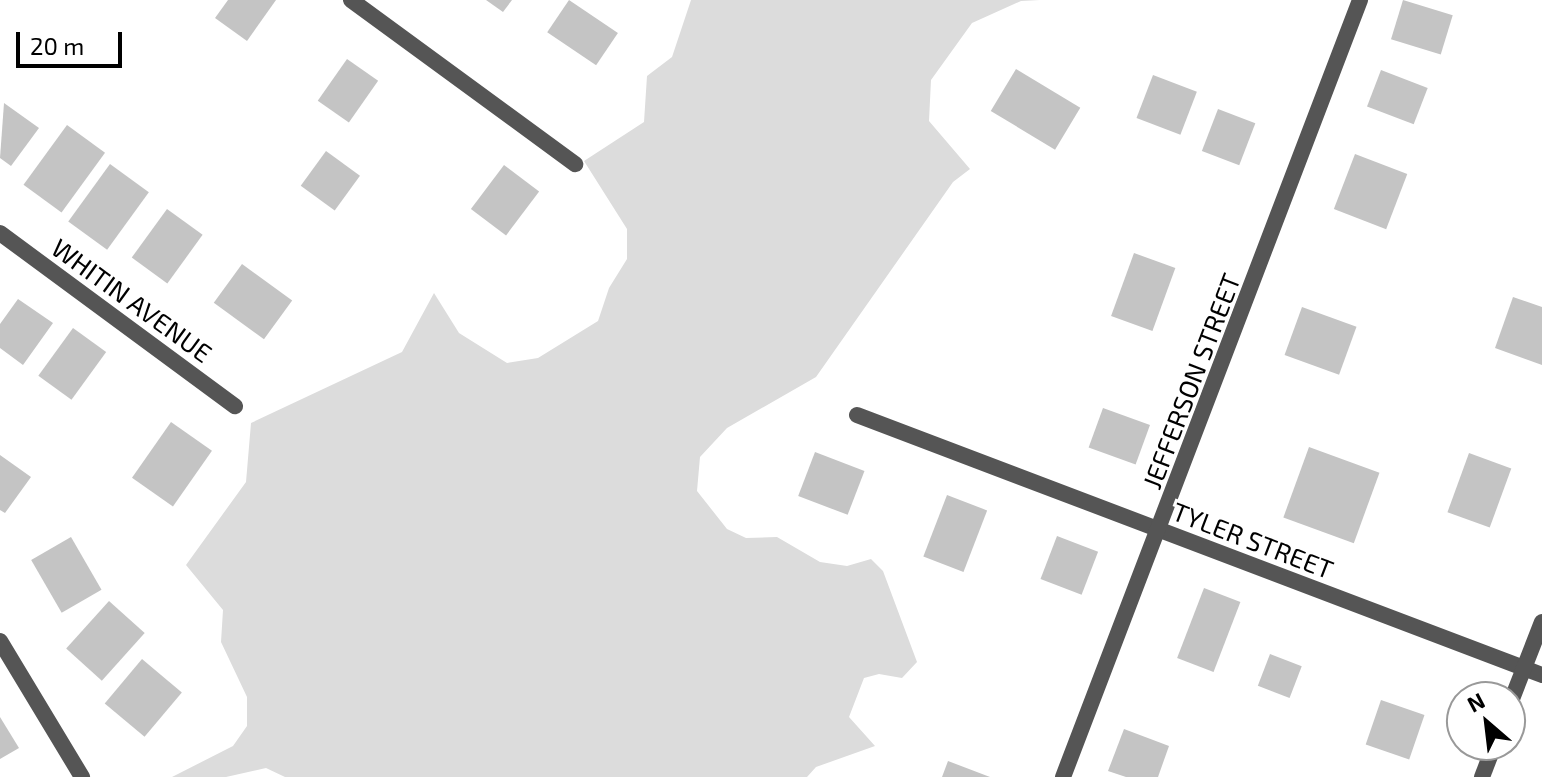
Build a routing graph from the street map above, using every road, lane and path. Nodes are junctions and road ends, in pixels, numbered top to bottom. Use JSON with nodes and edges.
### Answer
{"nodes":[{"id":1,"x":351,"y":0,"type":"edge"},
{"id":2,"x":1360,"y":0,"type":"edge"},
{"id":3,"x":575,"y":164,"type":"dead end"},
{"id":4,"x":0,"y":233,"type":"edge"},
{"id":5,"x":235,"y":406,"type":"dead end"},
{"id":6,"x":857,"y":415,"type":"dead end"},
{"id":7,"x":1160,"y":530,"type":"junction"},
{"id":8,"x":1542,"y":622,"type":"edge"},
{"id":9,"x":0,"y":641,"type":"edge"},
{"id":10,"x":1524,"y":668,"type":"junction"},
{"id":11,"x":1542,"y":675,"type":"edge"},
{"id":12,"x":1519,"y":681,"type":"edge"},
{"id":13,"x":82,"y":777,"type":"edge"},
{"id":14,"x":1063,"y":777,"type":"edge"}],
"edges":[{"from":1,"to":3,"type":"street"},
{"from":2,"to":7,"type":"street","name":"JEFFERSON STREET"},
{"from":4,"to":5,"type":"street","name":"WHITIN AVENUE"},
{"from":6,"to":7,"type":"street","name":"TYLER STREET"},
{"from":7,"to":10,"type":"street","name":"TYLER STREET"},
{"from":7,"to":14,"type":"street","name":"JEFFERSON STREET"},
{"from":8,"to":10,"type":"street"},
{"from":9,"to":13,"type":"street"},
{"from":10,"to":11,"type":"street","name":"TYLER STREET"},
{"from":10,"to":12,"type":"street"}]}
